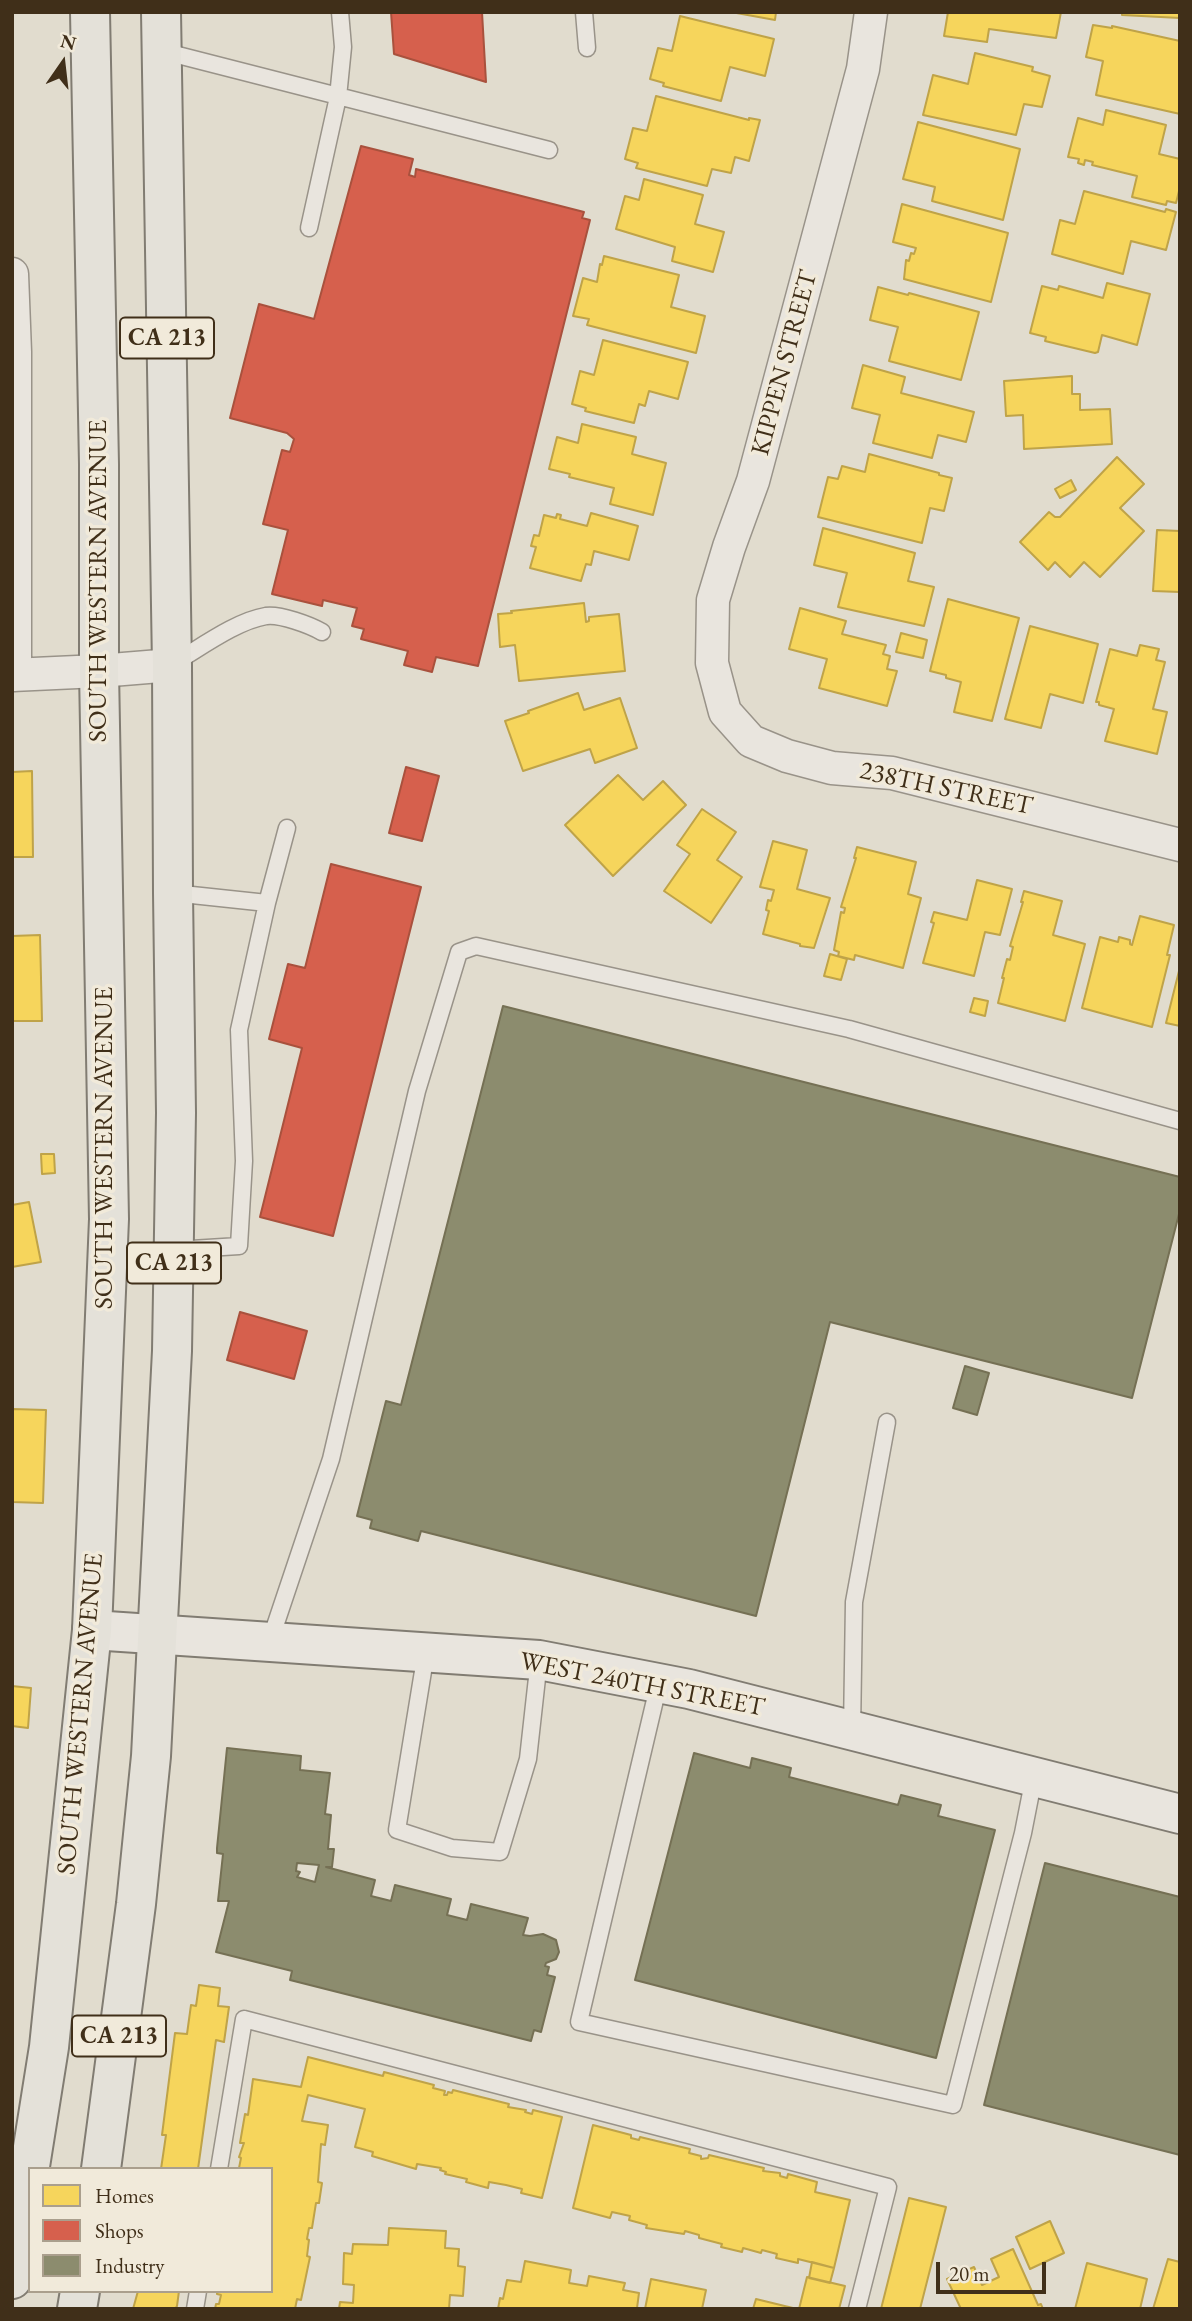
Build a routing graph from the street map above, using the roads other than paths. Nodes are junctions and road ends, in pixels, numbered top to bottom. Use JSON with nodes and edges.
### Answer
{"nodes":[{"id":1,"x":90,"y":12,"type":"edge"},
{"id":2,"x":161,"y":12,"type":"edge"},
{"id":3,"x":340,"y":12,"type":"edge"},
{"id":4,"x":584,"y":12,"type":"edge"},
{"id":5,"x":871,"y":12,"type":"edge"},
{"id":6,"x":587,"y":48,"type":"dead end"},
{"id":7,"x":162,"y":51,"type":"junction"},
{"id":8,"x":338,"y":97,"type":"junction"},
{"id":9,"x":549,"y":150,"type":"dead end"},
{"id":10,"x":309,"y":228,"type":"dead end"},
{"id":11,"x":12,"y":274,"type":"edge"},
{"id":12,"x":14,"y":352,"type":"edge"},
{"id":13,"x":323,"y":632,"type":"dead end"},
{"id":14,"x":172,"y":664,"type":"junction"},
{"id":15,"x":99,"y":671,"type":"junction"},
{"id":16,"x":14,"y":675,"type":"edge"},
{"id":17,"x":725,"y":712,"type":"joint"},
{"id":18,"x":287,"y":828,"type":"dead end"},
{"id":19,"x":1180,"y":845,"type":"edge"},
{"id":20,"x":173,"y":893,"type":"junction"},
{"id":21,"x":267,"y":903,"type":"junction"},
{"id":22,"x":1180,"y":1121,"type":"edge"},
{"id":23,"x":175,"y":1250,"type":"junction"},
{"id":24,"x":887,"y":1422,"type":"dead end"},
{"id":25,"x":92,"y":1630,"type":"junction"},
{"id":26,"x":158,"y":1633,"type":"junction"},
{"id":27,"x":270,"y":1641,"type":"junction"},
{"id":28,"x":426,"y":1653,"type":"junction"},
{"id":29,"x":539,"y":1660,"type":"junction"},
{"id":30,"x":659,"y":1683,"type":"junction"},
{"id":31,"x":852,"y":1731,"type":"junction"},
{"id":32,"x":1034,"y":1777,"type":"junction"},
{"id":33,"x":1180,"y":1814,"type":"edge"},
{"id":34,"x":30,"y":2167,"type":"edge"},
{"id":35,"x":101,"y":2167,"type":"edge"},
{"id":36,"x":219,"y":2167,"type":"edge"},
{"id":37,"x":28,"y":2179,"type":"edge"},
{"id":38,"x":12,"y":2279,"type":"edge"},
{"id":39,"x":857,"y":2309,"type":"edge"}],
"edges":[{"from":1,"to":15,"type":"main road","name":"SOUTH WESTERN AVENUE","number":"CA 213"},
{"from":2,"to":7,"type":"main road","number":"CA 213"},
{"from":3,"to":8,"type":"lane"},
{"from":4,"to":6,"type":"lane"},
{"from":5,"to":17,"type":"street","name":"KIPPEN STREET"},
{"from":7,"to":8,"type":"lane"},
{"from":7,"to":14,"type":"main road","number":"CA 213"},
{"from":8,"to":9,"type":"lane"},
{"from":8,"to":10,"type":"lane"},
{"from":11,"to":12,"type":"street"},
{"from":12,"to":16,"type":"street"},
{"from":13,"to":14,"type":"lane"},
{"from":14,"to":15,"type":"street"},
{"from":14,"to":20,"type":"main road","number":"CA 213"},
{"from":15,"to":16,"type":"street"},
{"from":15,"to":25,"type":"main road","name":"SOUTH WESTERN AVENUE","number":"CA 213"},
{"from":17,"to":19,"type":"street","name":"238TH STREET"},
{"from":18,"to":21,"type":"lane"},
{"from":20,"to":21,"type":"lane"},
{"from":20,"to":23,"type":"main road","number":"CA 213"},
{"from":21,"to":23,"type":"lane"},
{"from":22,"to":27,"type":"lane"},
{"from":23,"to":26,"type":"main road","number":"CA 213"},
{"from":24,"to":31,"type":"lane"},
{"from":25,"to":26,"type":"street","name":"WEST 240TH STREET"},
{"from":25,"to":34,"type":"main road","name":"SOUTH WESTERN AVENUE","number":"CA 213"},
{"from":26,"to":27,"type":"street","name":"WEST 240TH STREET"},
{"from":26,"to":35,"type":"main road","number":"CA 213"},
{"from":27,"to":28,"type":"street","name":"WEST 240TH STREET"},
{"from":28,"to":29,"type":"street","name":"WEST 240TH STREET"},
{"from":28,"to":29,"type":"lane"},
{"from":29,"to":30,"type":"street","name":"WEST 240TH STREET"},
{"from":30,"to":31,"type":"street","name":"WEST 240TH STREET"},
{"from":30,"to":32,"type":"lane"},
{"from":31,"to":32,"type":"street","name":"WEST 240TH STREET"},
{"from":32,"to":33,"type":"street","name":"WEST 240TH STREET"},
{"from":36,"to":39,"type":"lane"},
{"from":37,"to":38,"type":"main road","name":"SOUTH WESTERN AVENUE","number":"CA 213"}]}
